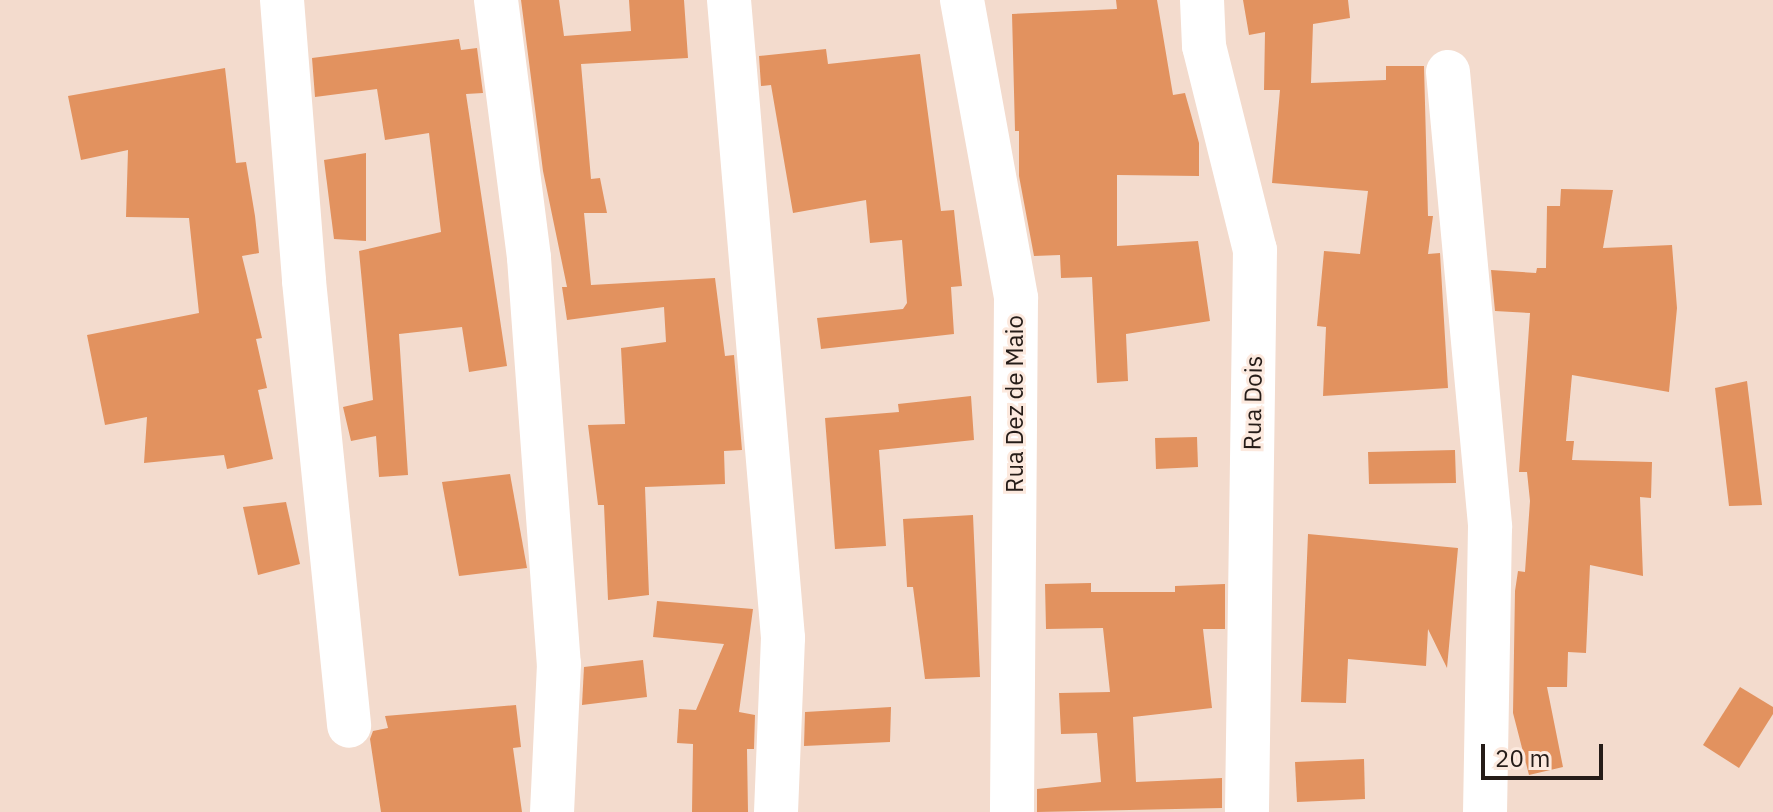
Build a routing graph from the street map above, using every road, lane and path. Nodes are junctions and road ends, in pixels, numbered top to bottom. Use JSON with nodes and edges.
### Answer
{"nodes":[{"id":1,"x":282,"y":0,"type":"edge"},
{"id":2,"x":496,"y":0,"type":"edge"},
{"id":3,"x":729,"y":0,"type":"edge"},
{"id":4,"x":962,"y":0,"type":"edge"},
{"id":5,"x":1202,"y":0,"type":"edge"},
{"id":6,"x":1448,"y":72,"type":"dead end"},
{"id":7,"x":349,"y":726,"type":"dead end"},
{"id":8,"x":552,"y":812,"type":"edge"},
{"id":9,"x":776,"y":812,"type":"edge"},
{"id":10,"x":1012,"y":812,"type":"edge"},
{"id":11,"x":1247,"y":812,"type":"edge"},
{"id":12,"x":1485,"y":812,"type":"edge"}],
"edges":[{"from":1,"to":7,"type":"street"},
{"from":2,"to":8,"type":"street"},
{"from":3,"to":9,"type":"street"},
{"from":4,"to":10,"type":"street","name":"Rua Dez de Maio"},
{"from":5,"to":11,"type":"street","name":"Rua Dois"},
{"from":6,"to":12,"type":"street"}]}
